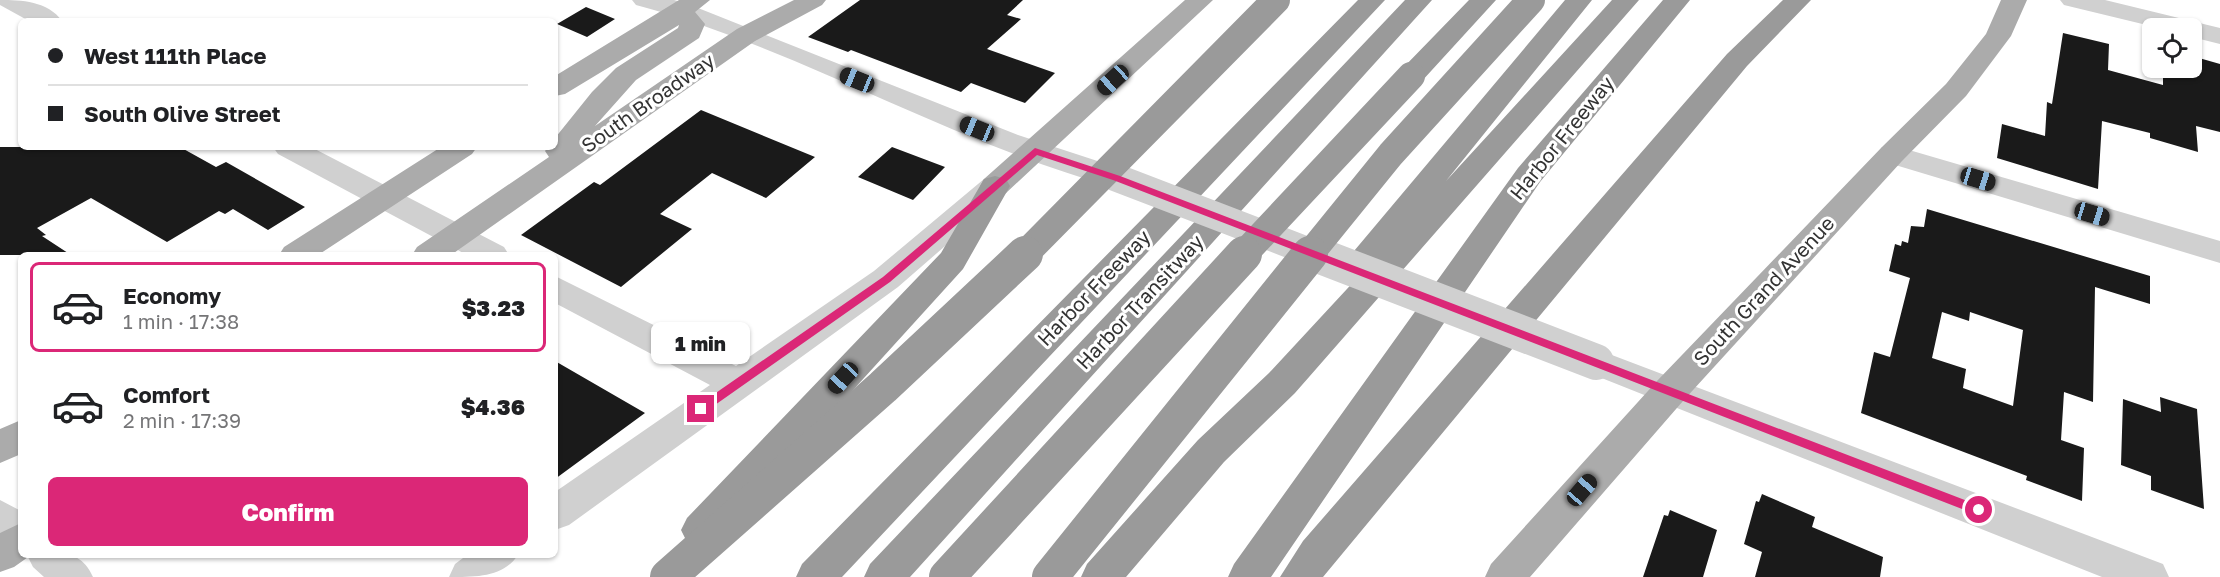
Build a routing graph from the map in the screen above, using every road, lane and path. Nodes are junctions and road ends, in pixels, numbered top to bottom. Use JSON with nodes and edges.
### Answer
{"nodes":[{"id":1,"x":9,"y":0,"type":"edge"},
{"id":2,"x":645,"y":0,"type":"edge"},
{"id":3,"x":766,"y":0,"type":"edge"},
{"id":4,"x":813,"y":0,"type":"edge"},
{"id":5,"x":1200,"y":0,"type":"edge"},
{"id":6,"x":1276,"y":0,"type":"edge"},
{"id":7,"x":1372,"y":0,"type":"edge"},
{"id":8,"x":1419,"y":0,"type":"edge"},
{"id":9,"x":1476,"y":0,"type":"edge"},
{"id":10,"x":1483,"y":0,"type":"edge"},
{"id":11,"x":1532,"y":0,"type":"edge"},
{"id":12,"x":1580,"y":0,"type":"edge"},
{"id":13,"x":1626,"y":0,"type":"edge"},
{"id":14,"x":1677,"y":0,"type":"edge"},
{"id":15,"x":1774,"y":0,"type":"edge"},
{"id":16,"x":1798,"y":0,"type":"edge"},
{"id":17,"x":2014,"y":0,"type":"edge"},
{"id":18,"x":2073,"y":0,"type":"edge"},
{"id":19,"x":688,"y":5,"type":"edge"},
{"id":20,"x":43,"y":18,"type":"edge"},
{"id":21,"x":2146,"y":18,"type":"edge"},
{"id":22,"x":2202,"y":32,"type":"edge"},
{"id":23,"x":747,"y":35,"type":"junction"},
{"id":24,"x":2220,"y":36,"type":"edge"},
{"id":25,"x":1737,"y":60,"type":"junction"},
{"id":26,"x":1412,"y":76,"type":"junction"},
{"id":27,"x":558,"y":86,"type":"edge"},
{"id":28,"x":294,"y":150,"type":"edge"},
{"id":29,"x":457,"y":150,"type":"edge"},
{"id":30,"x":1035,"y":151,"type":"junction"},
{"id":31,"x":1892,"y":154,"type":"junction"},
{"id":32,"x":995,"y":186,"type":"junction"},
{"id":33,"x":520,"y":191,"type":"junction"},
{"id":34,"x":383,"y":197,"type":"junction"},
{"id":35,"x":456,"y":236,"type":"junction"},
{"id":36,"x":300,"y":252,"type":"edge"},
{"id":37,"x":432,"y":252,"type":"edge"},
{"id":38,"x":487,"y":252,"type":"edge"},
{"id":39,"x":2220,"y":252,"type":"edge"},
{"id":40,"x":558,"y":290,"type":"edge"},
{"id":41,"x":737,"y":383,"type":"junction"},
{"id":42,"x":1670,"y":391,"type":"junction"},
{"id":43,"x":18,"y":437,"type":"edge"},
{"id":44,"x":0,"y":448,"type":"edge"},
{"id":45,"x":1211,"y":451,"type":"junction"},
{"id":46,"x":558,"y":511,"type":"edge"},
{"id":47,"x":0,"y":516,"type":"edge"},
{"id":48,"x":18,"y":531,"type":"edge"},
{"id":49,"x":18,"y":542,"type":"edge"},
{"id":50,"x":0,"y":555,"type":"edge"},
{"id":51,"x":51,"y":558,"type":"edge"},
{"id":52,"x":494,"y":558,"type":"edge"},
{"id":53,"x":73,"y":577,"type":"edge"},
{"id":54,"x":469,"y":577,"type":"edge"},
{"id":55,"x":657,"y":577,"type":"edge"},
{"id":56,"x":668,"y":577,"type":"edge"},
{"id":57,"x":816,"y":577,"type":"edge"},
{"id":58,"x":884,"y":577,"type":"edge"},
{"id":59,"x":947,"y":577,"type":"edge"},
{"id":60,"x":1050,"y":577,"type":"edge"},
{"id":61,"x":1101,"y":577,"type":"edge"},
{"id":62,"x":1248,"y":577,"type":"edge"},
{"id":63,"x":1300,"y":577,"type":"edge"},
{"id":64,"x":1505,"y":577,"type":"edge"},
{"id":65,"x":2149,"y":577,"type":"edge"}],
"edges":[{"from":1,"to":20,"type":"street"},
{"from":2,"to":19,"type":"street"},
{"from":3,"to":23,"type":"main road"},
{"from":4,"to":23,"type":"main road","name":"South Broadway"},
{"from":5,"to":30,"type":"main road"},
{"from":6,"to":56,"type":"highway","bridge":true},
{"from":7,"to":57,"type":"highway","name":"Harbor Freeway"},
{"from":8,"to":58,"type":"highway","name":"Harbor Transitway"},
{"from":9,"to":26,"type":"highway"},
{"from":10,"to":26,"type":"highway"},
{"from":11,"to":60,"type":"highway","bridge":true},
{"from":12,"to":45,"type":"highway"},
{"from":13,"to":45,"type":"highway"},
{"from":14,"to":62,"type":"highway","name":"Harbor Freeway"},
{"from":15,"to":25,"type":"highway"},
{"from":16,"to":25,"type":"highway"},
{"from":17,"to":31,"type":"main road","name":"South Grand Avenue"},
{"from":18,"to":21,"type":"street"},
{"from":19,"to":23,"type":"street"},
{"from":19,"to":27,"type":"main road"},
{"from":19,"to":33,"type":"main road"},
{"from":22,"to":24,"type":"street"},
{"from":23,"to":30,"type":"street"},
{"from":23,"to":33,"type":"main road","name":"South Broadway"},
{"from":25,"to":63,"type":"highway"},
{"from":26,"to":59,"type":"highway","bridge":true},
{"from":28,"to":34,"type":"street"},
{"from":29,"to":34,"type":"main road"},
{"from":30,"to":32,"type":"main road"},
{"from":30,"to":42,"type":"street","bridge":true},
{"from":31,"to":39,"type":"street"},
{"from":31,"to":42,"type":"main road","name":"South Grand Avenue"},
{"from":32,"to":41,"type":"street"},
{"from":32,"to":55,"type":"highway"},
{"from":33,"to":35,"type":"main road","name":"South Broadway"},
{"from":34,"to":35,"type":"street"},
{"from":34,"to":36,"type":"main road"},
{"from":35,"to":37,"type":"main road","name":"South Broadway"},
{"from":35,"to":38,"type":"street"},
{"from":40,"to":41,"type":"street"},
{"from":41,"to":46,"type":"street"},
{"from":42,"to":64,"type":"main road","name":"South Grand Avenue"},
{"from":42,"to":65,"type":"street"},
{"from":43,"to":44,"type":"main road"},
{"from":45,"to":61,"type":"highway"},
{"from":47,"to":48,"type":"street"},
{"from":49,"to":50,"type":"main road"},
{"from":51,"to":53,"type":"street"},
{"from":52,"to":54,"type":"street"}]}
